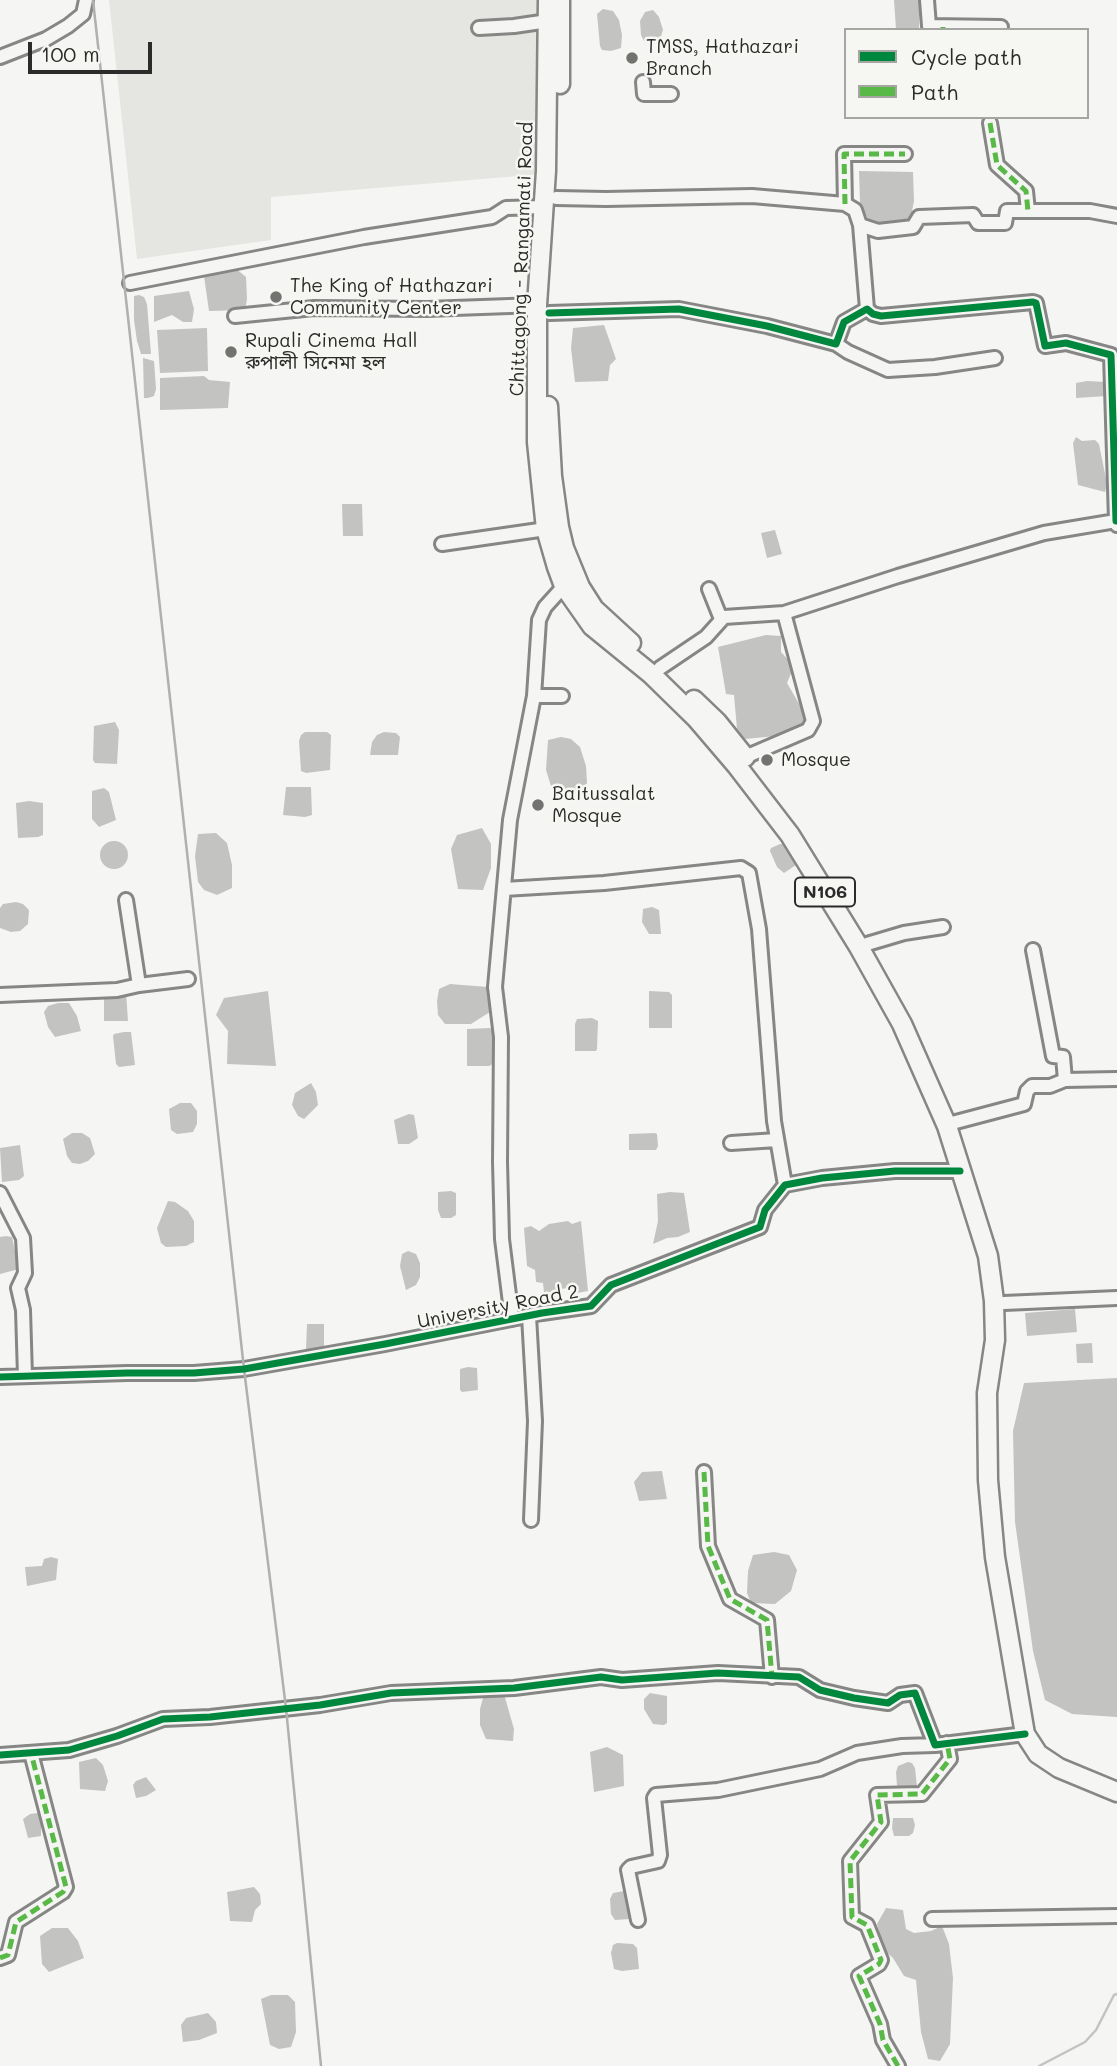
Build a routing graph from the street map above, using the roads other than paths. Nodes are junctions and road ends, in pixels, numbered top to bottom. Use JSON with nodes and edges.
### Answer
{"nodes":[{"id":1,"x":86,"y":0,"type":"edge"},
{"id":2,"x":548,"y":0,"type":"edge"},
{"id":3,"x":560,"y":0,"type":"edge"},
{"id":4,"x":927,"y":0,"type":"edge"},
{"id":5,"x":548,"y":20,"type":"junction"},
{"id":6,"x":1002,"y":27,"type":"dead end"},
{"id":7,"x":479,"y":28,"type":"dead end"},
{"id":8,"x":943,"y":28,"type":"edge"},
{"id":9,"x":0,"y":57,"type":"edge"},
{"id":10,"x":643,"y":82,"type":"dead end"},
{"id":11,"x":671,"y":94,"type":"dead end"},
{"id":12,"x":990,"y":123,"type":"dead end"},
{"id":13,"x":905,"y":154,"type":"dead end"},
{"id":14,"x":550,"y":203,"type":"junction"},
{"id":15,"x":845,"y":204,"type":"junction"},
{"id":16,"x":1028,"y":211,"type":"junction"},
{"id":17,"x":1117,"y":216,"type":"edge"},
{"id":18,"x":860,"y":225,"type":"junction"},
{"id":19,"x":130,"y":282,"type":"dead end"},
{"id":20,"x":543,"y":309,"type":"junction"},
{"id":21,"x":867,"y":309,"type":"junction"},
{"id":22,"x":235,"y":316,"type":"dead end"},
{"id":23,"x":836,"y":344,"type":"junction"},
{"id":24,"x":995,"y":358,"type":"dead end"},
{"id":25,"x":1117,"y":523,"type":"edge"},
{"id":26,"x":546,"y":529,"type":"junction"},
{"id":27,"x":442,"y":544,"type":"dead end"},
{"id":28,"x":564,"y":586,"type":"junction"},
{"id":29,"x":709,"y":589,"type":"dead end"},
{"id":30,"x":785,"y":613,"type":"junction"},
{"id":31,"x":721,"y":619,"type":"junction"},
{"id":32,"x":660,"y":668,"type":"junction"},
{"id":33,"x":534,"y":696,"type":"junction"},
{"id":34,"x":562,"y":696,"type":"dead end"},
{"id":35,"x":745,"y":757,"type":"junction"},
{"id":36,"x":505,"y":889,"type":"junction"},
{"id":37,"x":127,"y":900,"type":"dead end"},
{"id":38,"x":943,"y":927,"type":"dead end"},
{"id":39,"x":867,"y":944,"type":"junction"},
{"id":40,"x":1034,"y":950,"type":"dead end"},
{"id":41,"x":188,"y":979,"type":"dead end"},
{"id":42,"x":139,"y":985,"type":"junction"},
{"id":43,"x":0,"y":995,"type":"edge"},
{"id":44,"x":1117,"y":1079,"type":"edge"},
{"id":45,"x":1065,"y":1080,"type":"junction"},
{"id":46,"x":951,"y":1123,"type":"junction"},
{"id":47,"x":777,"y":1140,"type":"junction"},
{"id":48,"x":731,"y":1143,"type":"dead end"},
{"id":49,"x":960,"y":1171,"type":"junction"},
{"id":50,"x":786,"y":1185,"type":"junction"},
{"id":51,"x":0,"y":1194,"type":"edge"},
{"id":52,"x":1117,"y":1298,"type":"edge"},
{"id":53,"x":1004,"y":1303,"type":"junction"},
{"id":54,"x":529,"y":1315,"type":"junction"},
{"id":55,"x":512,"y":1319,"type":"junction"},
{"id":56,"x":25,"y":1376,"type":"junction"},
{"id":57,"x":0,"y":1377,"type":"edge"},
{"id":58,"x":704,"y":1472,"type":"dead end"},
{"id":59,"x":531,"y":1520,"type":"dead end"},
{"id":60,"x":772,"y":1677,"type":"junction"},
{"id":61,"x":1025,"y":1734,"type":"junction"},
{"id":62,"x":941,"y":1744,"type":"junction"},
{"id":63,"x":31,"y":1753,"type":"junction"},
{"id":64,"x":0,"y":1755,"type":"edge"},
{"id":65,"x":1117,"y":1782,"type":"edge"},
{"id":66,"x":1117,"y":1792,"type":"edge"},
{"id":67,"x":1117,"y":1916,"type":"edge"},
{"id":68,"x":932,"y":1919,"type":"dead end"},
{"id":69,"x":638,"y":1920,"type":"dead end"},
{"id":70,"x":0,"y":1958,"type":"edge"},
{"id":71,"x":898,"y":2066,"type":"edge"}],
"edges":[{"from":1,"to":9,"type":"street"},
{"from":2,"to":5,"type":"highway","name":"Chittagong - Rangamati Road","number":"N106"},
{"from":3,"to":14,"type":"highway","name":"Chittagong - Rangamati Road","number":"N106"},
{"from":4,"to":8,"type":"street"},
{"from":5,"to":7,"type":"street"},
{"from":5,"to":14,"type":"highway","name":"Chittagong - Rangamati Road","number":"N106"},
{"from":6,"to":8,"type":"street"},
{"from":10,"to":11,"type":"street"},
{"from":12,"to":16,"type":"street"},
{"from":13,"to":15,"type":"street"},
{"from":14,"to":15,"type":"street"},
{"from":14,"to":19,"type":"street"},
{"from":14,"to":20,"type":"highway","name":"Chittagong - Rangamati Road","number":"N106"},
{"from":15,"to":18,"type":"street"},
{"from":16,"to":17,"type":"street"},
{"from":16,"to":18,"type":"street"},
{"from":18,"to":21,"type":"street"},
{"from":20,"to":22,"type":"street"},
{"from":20,"to":23,"type":"street"},
{"from":20,"to":26,"type":"highway","name":"Chittagong - Rangamati Road","number":"N106"},
{"from":20,"to":32,"type":"highway","name":"Chittagong - Rangamati Road","number":"N106"},
{"from":21,"to":23,"type":"street"},
{"from":21,"to":25,"type":"street"},
{"from":23,"to":24,"type":"street"},
{"from":25,"to":30,"type":"street"},
{"from":26,"to":27,"type":"street"},
{"from":26,"to":28,"type":"highway","name":"Chittagong - Rangamati Road","number":"N106"},
{"from":28,"to":33,"type":"street"},
{"from":28,"to":49,"type":"highway","name":"Chittagong - Rangamati Road","number":"N106"},
{"from":29,"to":31,"type":"street"},
{"from":30,"to":31,"type":"street"},
{"from":30,"to":35,"type":"street"},
{"from":31,"to":32,"type":"street"},
{"from":32,"to":35,"type":"highway","name":"Chittagong - Rangamati Road","number":"N106"},
{"from":33,"to":34,"type":"street"},
{"from":33,"to":36,"type":"street"},
{"from":35,"to":39,"type":"highway","name":"Chittagong - Rangamati Road","number":"N106"},
{"from":36,"to":47,"type":"street"},
{"from":36,"to":55,"type":"street"},
{"from":37,"to":42,"type":"street"},
{"from":38,"to":39,"type":"street"},
{"from":39,"to":46,"type":"highway","name":"Chittagong - Rangamati Road","number":"N106"},
{"from":40,"to":45,"type":"street"},
{"from":41,"to":42,"type":"street"},
{"from":42,"to":43,"type":"street"},
{"from":44,"to":45,"type":"street"},
{"from":45,"to":46,"type":"street"},
{"from":46,"to":53,"type":"highway","name":"Chittagong - Rangamati Road","number":"N106"},
{"from":47,"to":48,"type":"street"},
{"from":47,"to":50,"type":"street"},
{"from":49,"to":50,"type":"street"},
{"from":49,"to":61,"type":"highway","name":"Chittagong - Rangamati Road","number":"N106"},
{"from":50,"to":54,"type":"street","name":"University Road 2"},
{"from":51,"to":56,"type":"street"},
{"from":52,"to":53,"type":"street"},
{"from":53,"to":65,"type":"highway","name":"Chittagong - Rangamati Road","number":"N106"},
{"from":54,"to":55,"type":"street","name":"University Road 2"},
{"from":54,"to":59,"type":"street"},
{"from":55,"to":56,"type":"street","name":"University Road 2"},
{"from":56,"to":57,"type":"street","name":"University Road 2"},
{"from":58,"to":60,"type":"street"},
{"from":60,"to":62,"type":"street"},
{"from":60,"to":63,"type":"street"},
{"from":61,"to":62,"type":"street"},
{"from":61,"to":66,"type":"highway"},
{"from":62,"to":69,"type":"street"},
{"from":62,"to":71,"type":"street"},
{"from":63,"to":64,"type":"street"},
{"from":63,"to":70,"type":"street"},
{"from":67,"to":68,"type":"street"}]}
